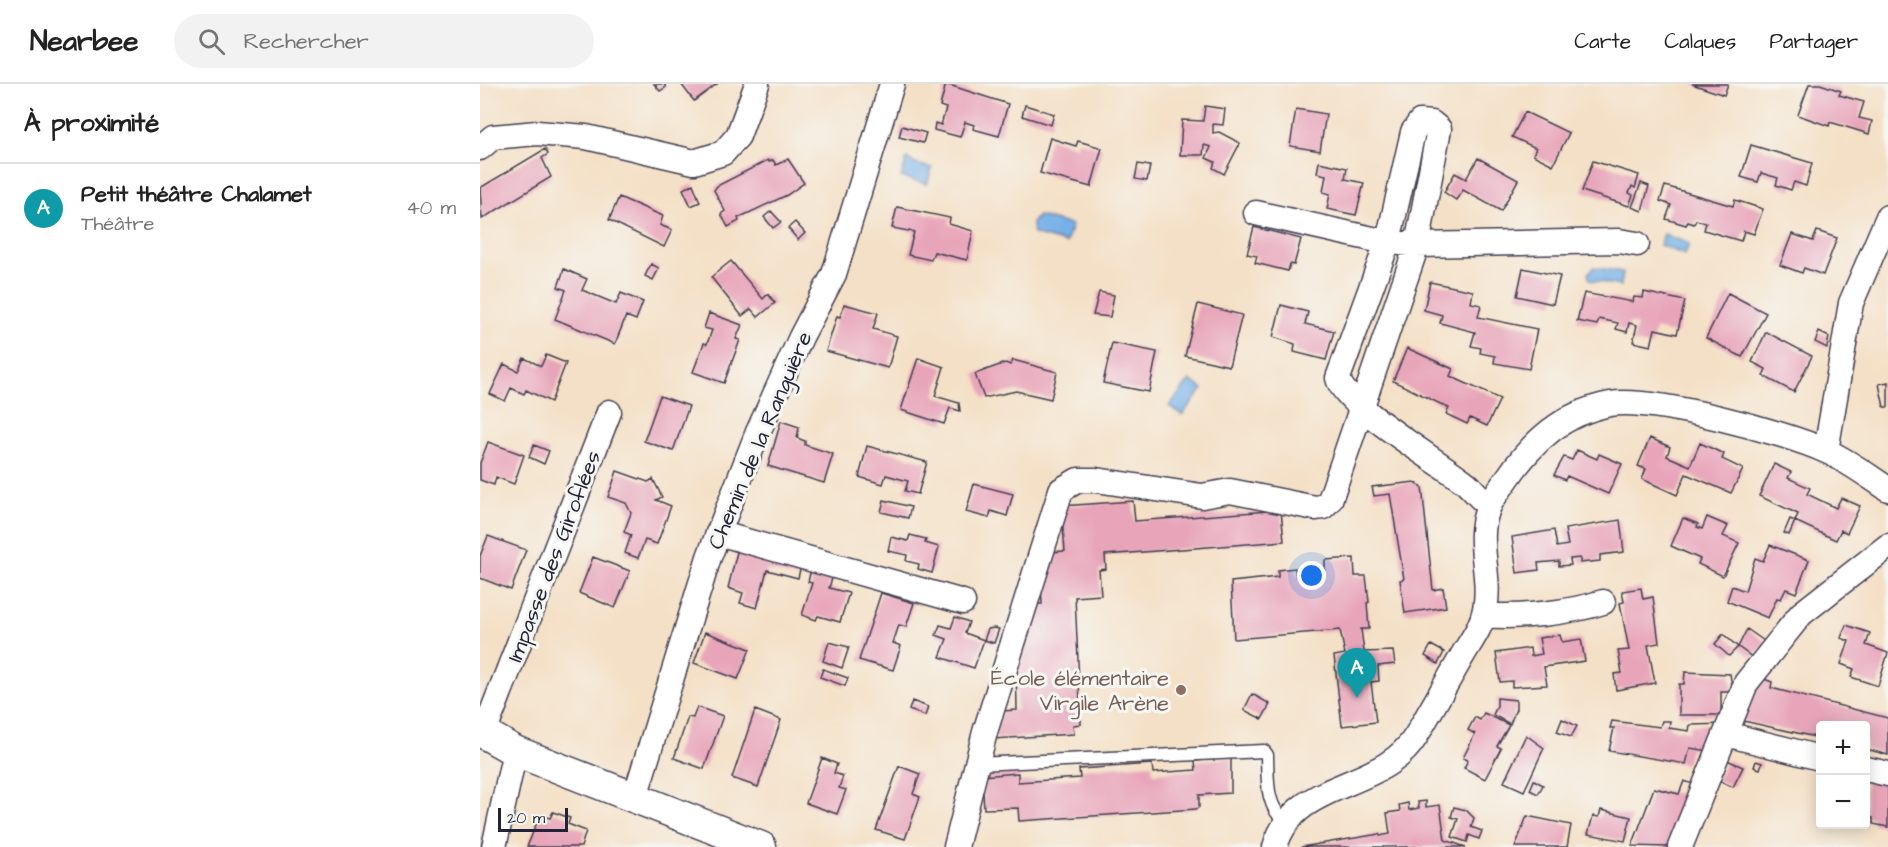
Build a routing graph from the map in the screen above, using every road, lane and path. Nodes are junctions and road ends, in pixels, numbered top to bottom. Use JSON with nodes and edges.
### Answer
{"nodes":[{"id":1,"x":892,"y":84,"type":"edge"},
{"id":2,"x":757,"y":86,"type":"edge"},
{"id":3,"x":480,"y":148,"type":"edge"},
{"id":4,"x":1256,"y":213,"type":"dead end"},
{"id":5,"x":1888,"y":217,"type":"edge"},
{"id":6,"x":1388,"y":242,"type":"junction"},
{"id":7,"x":1637,"y":244,"type":"dead end"},
{"id":8,"x":1416,"y":245,"type":"junction"},
{"id":9,"x":1379,"y":267,"type":"junction"},
{"id":10,"x":1407,"y":274,"type":"junction"},
{"id":11,"x":1362,"y":408,"type":"junction"},
{"id":12,"x":609,"y":412,"type":"dead end"},
{"id":13,"x":1826,"y":451,"type":"junction"},
{"id":14,"x":1888,"y":489,"type":"edge"},
{"id":15,"x":1489,"y":505,"type":"junction"},
{"id":16,"x":718,"y":533,"type":"junction"},
{"id":17,"x":1888,"y":546,"type":"edge"},
{"id":18,"x":963,"y":602,"type":"dead end"},
{"id":19,"x":1603,"y":602,"type":"dead end"},
{"id":20,"x":1484,"y":615,"type":"junction"},
{"id":21,"x":482,"y":732,"type":"edge"},
{"id":22,"x":1726,"y":734,"type":"junction"},
{"id":23,"x":515,"y":751,"type":"junction"},
{"id":24,"x":1816,"y":757,"type":"edge"},
{"id":25,"x":977,"y":764,"type":"junction"},
{"id":26,"x":1870,"y":770,"type":"edge"},
{"id":27,"x":1888,"y":774,"type":"edge"},
{"id":28,"x":634,"y":800,"type":"junction"},
{"id":29,"x":1286,"y":823,"type":"junction"},
{"id":30,"x":494,"y":847,"type":"edge"},
{"id":31,"x":761,"y":847,"type":"edge"},
{"id":32,"x":956,"y":847,"type":"edge"},
{"id":33,"x":1275,"y":847,"type":"edge"},
{"id":34,"x":1680,"y":847,"type":"edge"}],
"edges":[{"from":1,"to":16,"type":"street","name":"Chemin de la Ranguière"},
{"from":2,"to":3,"type":"street"},
{"from":4,"to":6,"type":"street"},
{"from":5,"to":13,"type":"street"},
{"from":6,"to":8,"type":"street"},
{"from":6,"to":8,"type":"street"},
{"from":6,"to":9,"type":"street"},
{"from":7,"to":8,"type":"street"},
{"from":8,"to":10,"type":"street"},
{"from":9,"to":10,"type":"street"},
{"from":9,"to":11,"type":"street"},
{"from":10,"to":11,"type":"street"},
{"from":11,"to":15,"type":"street"},
{"from":11,"to":25,"type":"street"},
{"from":12,"to":21,"type":"street","name":"Impasse des Giroflées"},
{"from":13,"to":14,"type":"street"},
{"from":13,"to":15,"type":"street"},
{"from":15,"to":20,"type":"street"},
{"from":16,"to":18,"type":"street"},
{"from":16,"to":28,"type":"street","name":"Chemin de la Ranguière"},
{"from":17,"to":22,"type":"street"},
{"from":19,"to":20,"type":"street"},
{"from":20,"to":29,"type":"street"},
{"from":21,"to":23,"type":"street"},
{"from":22,"to":24,"type":"street"},
{"from":22,"to":34,"type":"street"},
{"from":23,"to":28,"type":"street"},
{"from":23,"to":30,"type":"street"},
{"from":25,"to":29,"type":"lane"},
{"from":25,"to":32,"type":"street"},
{"from":26,"to":27,"type":"street"},
{"from":28,"to":31,"type":"street"},
{"from":29,"to":33,"type":"street"}]}
